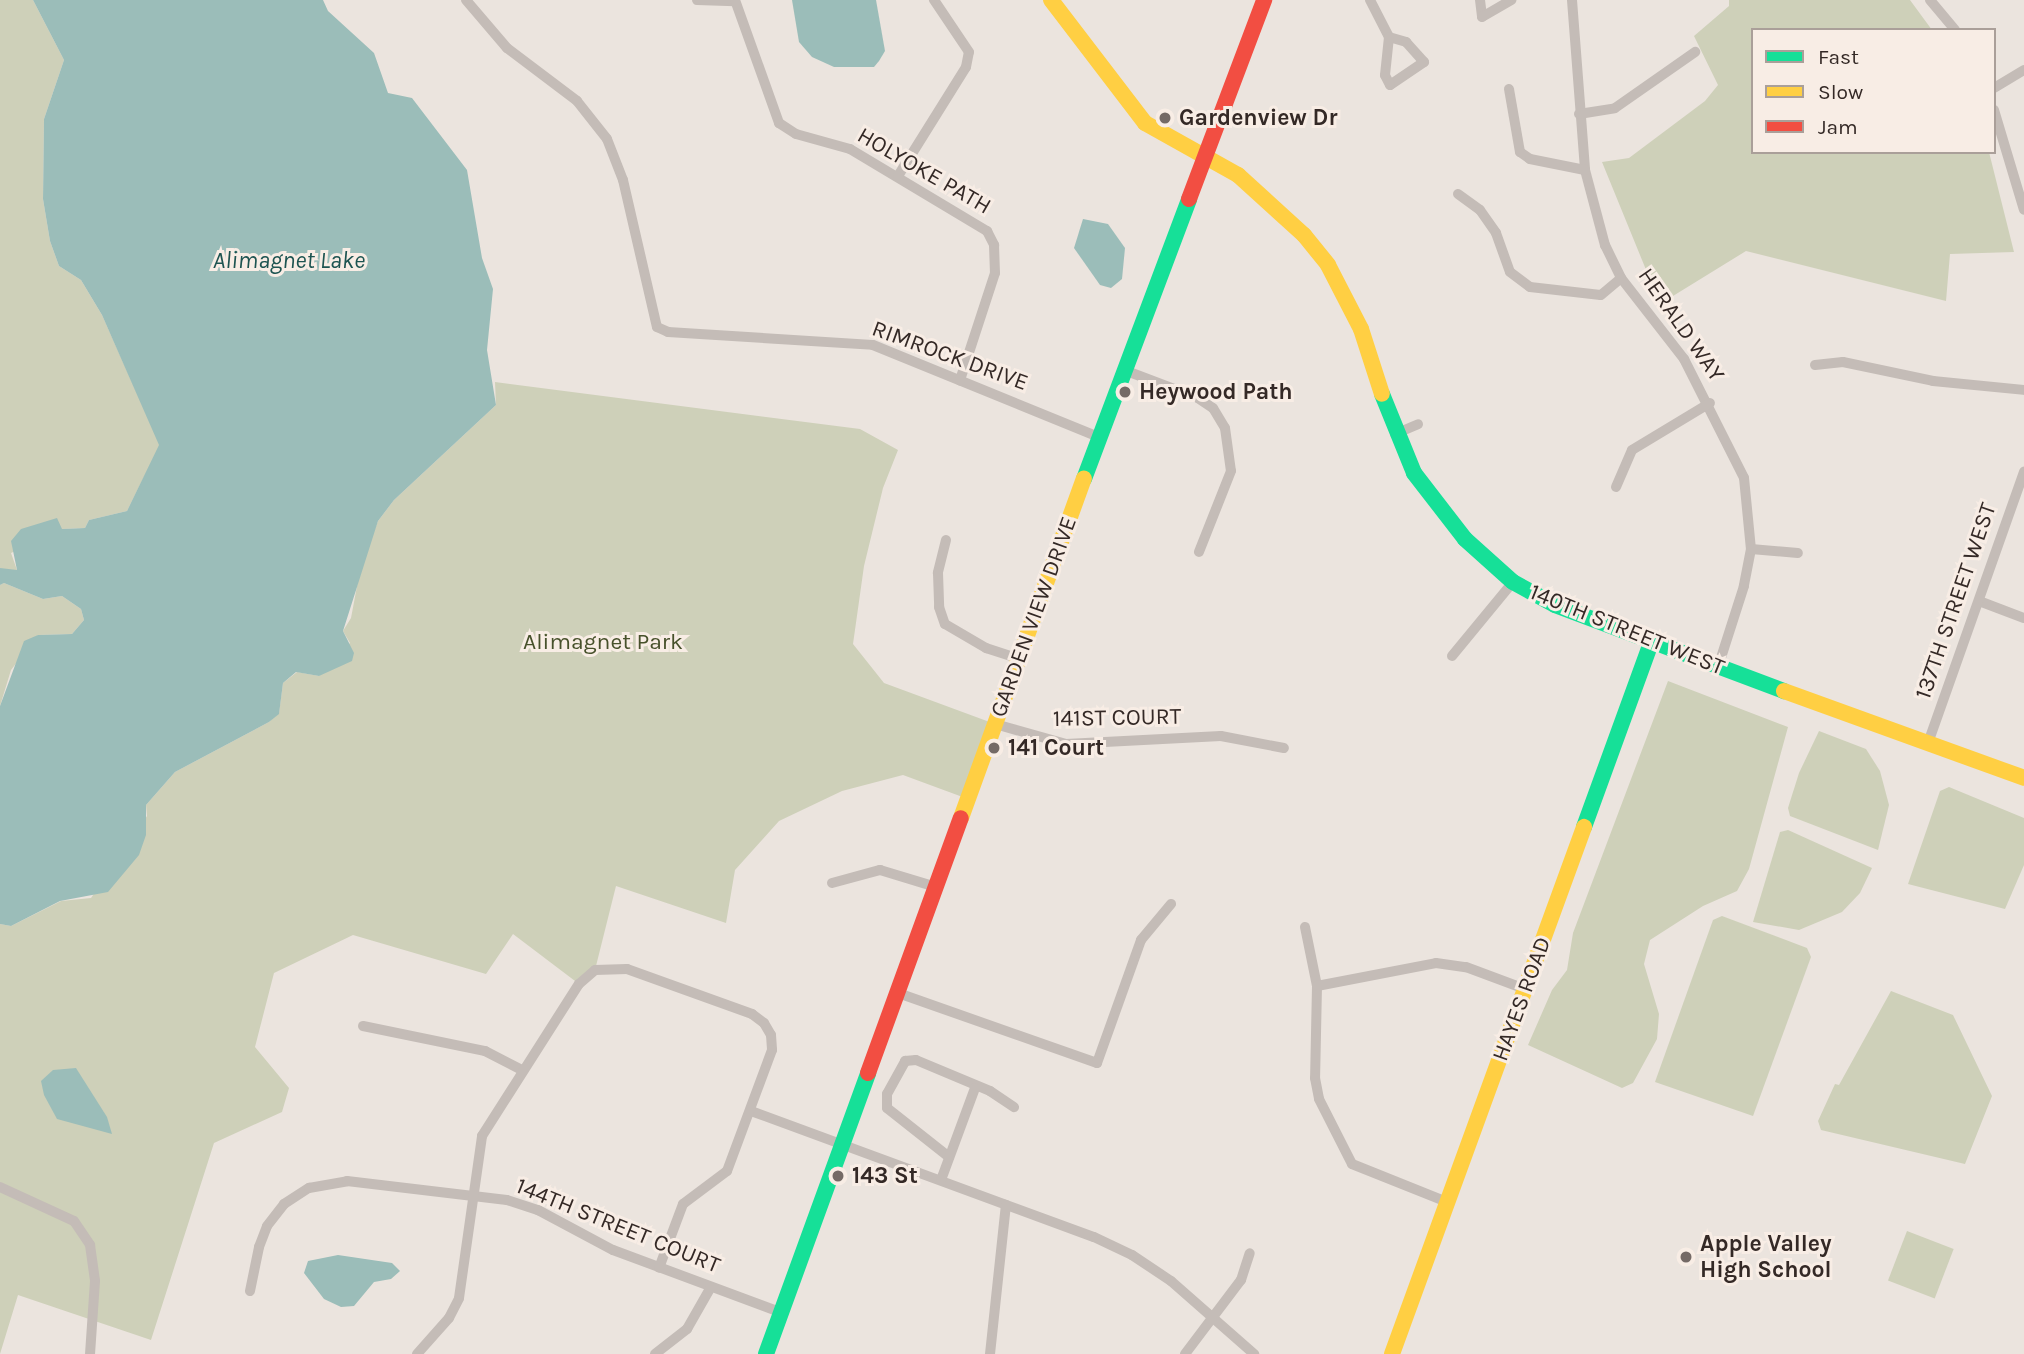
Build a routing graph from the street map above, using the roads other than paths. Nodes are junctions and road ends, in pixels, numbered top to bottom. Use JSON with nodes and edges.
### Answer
{"nodes":[{"id":1,"x":466,"y":0,"type":"edge"},
{"id":2,"x":697,"y":0,"type":"edge"},
{"id":3,"x":934,"y":0,"type":"edge"},
{"id":4,"x":1051,"y":0,"type":"edge"},
{"id":5,"x":1264,"y":0,"type":"edge"},
{"id":6,"x":1370,"y":0,"type":"edge"},
{"id":7,"x":1480,"y":0,"type":"edge"},
{"id":8,"x":1511,"y":0,"type":"edge"},
{"id":9,"x":1572,"y":0,"type":"edge"},
{"id":10,"x":1930,"y":0,"type":"edge"},
{"id":11,"x":735,"y":1,"type":"edge"},
{"id":12,"x":1953,"y":28,"type":"edge"},
{"id":13,"x":1389,"y":37,"type":"junction"},
{"id":14,"x":1695,"y":52,"type":"dead end"},
{"id":15,"x":2024,"y":70,"type":"edge"},
{"id":16,"x":1996,"y":87,"type":"edge"},
{"id":17,"x":1509,"y":89,"type":"dead end"},
{"id":18,"x":1579,"y":114,"type":"junction"},
{"id":19,"x":1996,"y":117,"type":"edge"},
{"id":20,"x":1205,"y":158,"type":"junction"},
{"id":21,"x":1585,"y":170,"type":"junction"},
{"id":22,"x":898,"y":176,"type":"junction"},
{"id":23,"x":1458,"y":194,"type":"dead end"},
{"id":24,"x":2024,"y":210,"type":"edge"},
{"id":25,"x":1621,"y":278,"type":"junction"},
{"id":26,"x":1815,"y":365,"type":"dead end"},
{"id":27,"x":1124,"y":370,"type":"junction"},
{"id":28,"x":960,"y":380,"type":"junction"},
{"id":29,"x":2024,"y":390,"type":"edge"},
{"id":30,"x":1710,"y":403,"type":"junction"},
{"id":31,"x":1418,"y":424,"type":"dead end"},
{"id":32,"x":1395,"y":434,"type":"junction"},
{"id":33,"x":1099,"y":437,"type":"junction"},
{"id":34,"x":2024,"y":472,"type":"edge"},
{"id":35,"x":1616,"y":487,"type":"dead end"},
{"id":36,"x":946,"y":540,"type":"dead end"},
{"id":37,"x":1751,"y":549,"type":"junction"},
{"id":38,"x":1199,"y":552,"type":"dead end"},
{"id":39,"x":1798,"y":553,"type":"dead end"},
{"id":40,"x":1513,"y":582,"type":"junction"},
{"id":41,"x":1979,"y":601,"type":"junction"},
{"id":42,"x":2024,"y":618,"type":"edge"},
{"id":43,"x":1651,"y":643,"type":"junction"},
{"id":44,"x":1452,"y":656,"type":"dead end"},
{"id":45,"x":1019,"y":659,"type":"junction"},
{"id":46,"x":1718,"y":667,"type":"junction"},
{"id":47,"x":995,"y":724,"type":"junction"},
{"id":48,"x":1928,"y":743,"type":"junction"},
{"id":49,"x":1284,"y":748,"type":"dead end"},
{"id":50,"x":2024,"y":778,"type":"edge"},
{"id":51,"x":832,"y":883,"type":"dead end"},
{"id":52,"x":936,"y":887,"type":"junction"},
{"id":53,"x":1171,"y":904,"type":"dead end"},
{"id":54,"x":1305,"y":927,"type":"dead end"},
{"id":55,"x":1317,"y":986,"type":"junction"},
{"id":56,"x":1525,"y":989,"type":"junction"},
{"id":57,"x":898,"y":993,"type":"junction"},
{"id":58,"x":363,"y":1026,"type":"dead end"},
{"id":59,"x":522,"y":1070,"type":"junction"},
{"id":60,"x":975,"y":1088,"type":"junction"},
{"id":61,"x":1014,"y":1107,"type":"dead end"},
{"id":62,"x":751,"y":1111,"type":"junction"},
{"id":63,"x":842,"y":1145,"type":"junction"},
{"id":64,"x":949,"y":1157,"type":"junction"},
{"id":65,"x":941,"y":1180,"type":"junction"},
{"id":66,"x":0,"y":1187,"type":"edge"},
{"id":67,"x":472,"y":1196,"type":"junction"},
{"id":68,"x":1447,"y":1202,"type":"junction"},
{"id":69,"x":1006,"y":1205,"type":"junction"},
{"id":70,"x":1250,"y":1253,"type":"dead end"},
{"id":71,"x":659,"y":1268,"type":"junction"},
{"id":72,"x":711,"y":1287,"type":"junction"},
{"id":73,"x":250,"y":1292,"type":"dead end"},
{"id":74,"x":782,"y":1312,"type":"junction"},
{"id":75,"x":1209,"y":1317,"type":"junction"},
{"id":76,"x":90,"y":1354,"type":"edge"},
{"id":77,"x":417,"y":1354,"type":"edge"},
{"id":78,"x":655,"y":1354,"type":"edge"},
{"id":79,"x":766,"y":1354,"type":"edge"},
{"id":80,"x":990,"y":1354,"type":"edge"},
{"id":81,"x":1185,"y":1354,"type":"edge"},
{"id":82,"x":1254,"y":1354,"type":"edge"},
{"id":83,"x":1392,"y":1354,"type":"edge"}],
"edges":[{"from":1,"to":28,"type":"street","name":"RIMROCK DRIVE"},
{"from":2,"to":11,"type":"street"},
{"from":3,"to":22,"type":"street"},
{"from":4,"to":20,"type":"street","name":"140TH STREET WEST"},
{"from":5,"to":20,"type":"street","name":"GARDEN VIEW DRIVE"},
{"from":6,"to":13,"type":"street"},
{"from":7,"to":8,"type":"street"},
{"from":9,"to":18,"type":"street","name":"HERALD WAY"},
{"from":10,"to":12,"type":"street"},
{"from":11,"to":22,"type":"street","name":"HOLYOKE PATH"},
{"from":13,"to":13,"type":"street"},
{"from":14,"to":18,"type":"street"},
{"from":15,"to":16,"type":"street"},
{"from":17,"to":21,"type":"street"},
{"from":18,"to":21,"type":"street","name":"HERALD WAY"},
{"from":19,"to":24,"type":"street"},
{"from":20,"to":27,"type":"street","name":"GARDEN VIEW DRIVE"},
{"from":20,"to":32,"type":"street","name":"140TH STREET WEST"},
{"from":21,"to":25,"type":"street","name":"HERALD WAY"},
{"from":22,"to":28,"type":"street","name":"HOLYOKE PATH"},
{"from":23,"to":25,"type":"street"},
{"from":25,"to":30,"type":"street","name":"HERALD WAY"},
{"from":26,"to":29,"type":"street"},
{"from":27,"to":33,"type":"street","name":"GARDEN VIEW DRIVE"},
{"from":27,"to":38,"type":"street"},
{"from":28,"to":33,"type":"street","name":"RIMROCK DRIVE"},
{"from":30,"to":35,"type":"street"},
{"from":30,"to":37,"type":"street","name":"HERALD WAY"},
{"from":31,"to":32,"type":"street"},
{"from":32,"to":40,"type":"street","name":"140TH STREET WEST"},
{"from":33,"to":45,"type":"street","name":"GARDEN VIEW DRIVE"},
{"from":34,"to":41,"type":"street","name":"137TH STREET WEST"},
{"from":36,"to":45,"type":"street"},
{"from":37,"to":39,"type":"street"},
{"from":37,"to":46,"type":"street","name":"HERALD WAY"},
{"from":40,"to":43,"type":"street","name":"140TH STREET WEST"},
{"from":40,"to":44,"type":"street"},
{"from":41,"to":42,"type":"street"},
{"from":41,"to":48,"type":"street","name":"137TH STREET WEST"},
{"from":43,"to":46,"type":"street","name":"140TH STREET WEST"},
{"from":43,"to":56,"type":"street","name":"HAYES ROAD"},
{"from":45,"to":47,"type":"street","name":"GARDEN VIEW DRIVE"},
{"from":46,"to":48,"type":"street","name":"140TH STREET WEST"},
{"from":47,"to":49,"type":"street","name":"141ST COURT"},
{"from":47,"to":52,"type":"street","name":"GARDEN VIEW DRIVE"},
{"from":48,"to":50,"type":"street","name":"140TH STREET WEST"},
{"from":51,"to":52,"type":"street"},
{"from":52,"to":57,"type":"street","name":"GARDEN VIEW DRIVE"},
{"from":53,"to":57,"type":"street"},
{"from":54,"to":55,"type":"street"},
{"from":55,"to":56,"type":"street"},
{"from":55,"to":68,"type":"street"},
{"from":56,"to":68,"type":"street","name":"HAYES ROAD"},
{"from":57,"to":63,"type":"street","name":"GARDEN VIEW DRIVE"},
{"from":58,"to":59,"type":"street"},
{"from":59,"to":62,"type":"street"},
{"from":59,"to":67,"type":"street"},
{"from":60,"to":61,"type":"street"},
{"from":60,"to":64,"type":"street"},
{"from":60,"to":64,"type":"street"},
{"from":62,"to":63,"type":"street"},
{"from":62,"to":71,"type":"street"},
{"from":63,"to":65,"type":"street"},
{"from":63,"to":74,"type":"street","name":"GARDEN VIEW DRIVE"},
{"from":64,"to":65,"type":"street"},
{"from":65,"to":69,"type":"street"},
{"from":66,"to":76,"type":"street"},
{"from":67,"to":71,"type":"street","name":"144TH STREET COURT"},
{"from":67,"to":73,"type":"street","name":"144TH STREET COURT"},
{"from":67,"to":77,"type":"street"},
{"from":68,"to":83,"type":"street","name":"HAYES ROAD"},
{"from":69,"to":75,"type":"street"},
{"from":69,"to":80,"type":"street"},
{"from":70,"to":75,"type":"street"},
{"from":71,"to":72,"type":"street","name":"144TH STREET COURT"},
{"from":72,"to":74,"type":"street","name":"144TH STREET COURT"},
{"from":72,"to":78,"type":"street"},
{"from":74,"to":79,"type":"street","name":"GARDEN VIEW DRIVE"},
{"from":75,"to":81,"type":"street"},
{"from":75,"to":82,"type":"street"}]}
